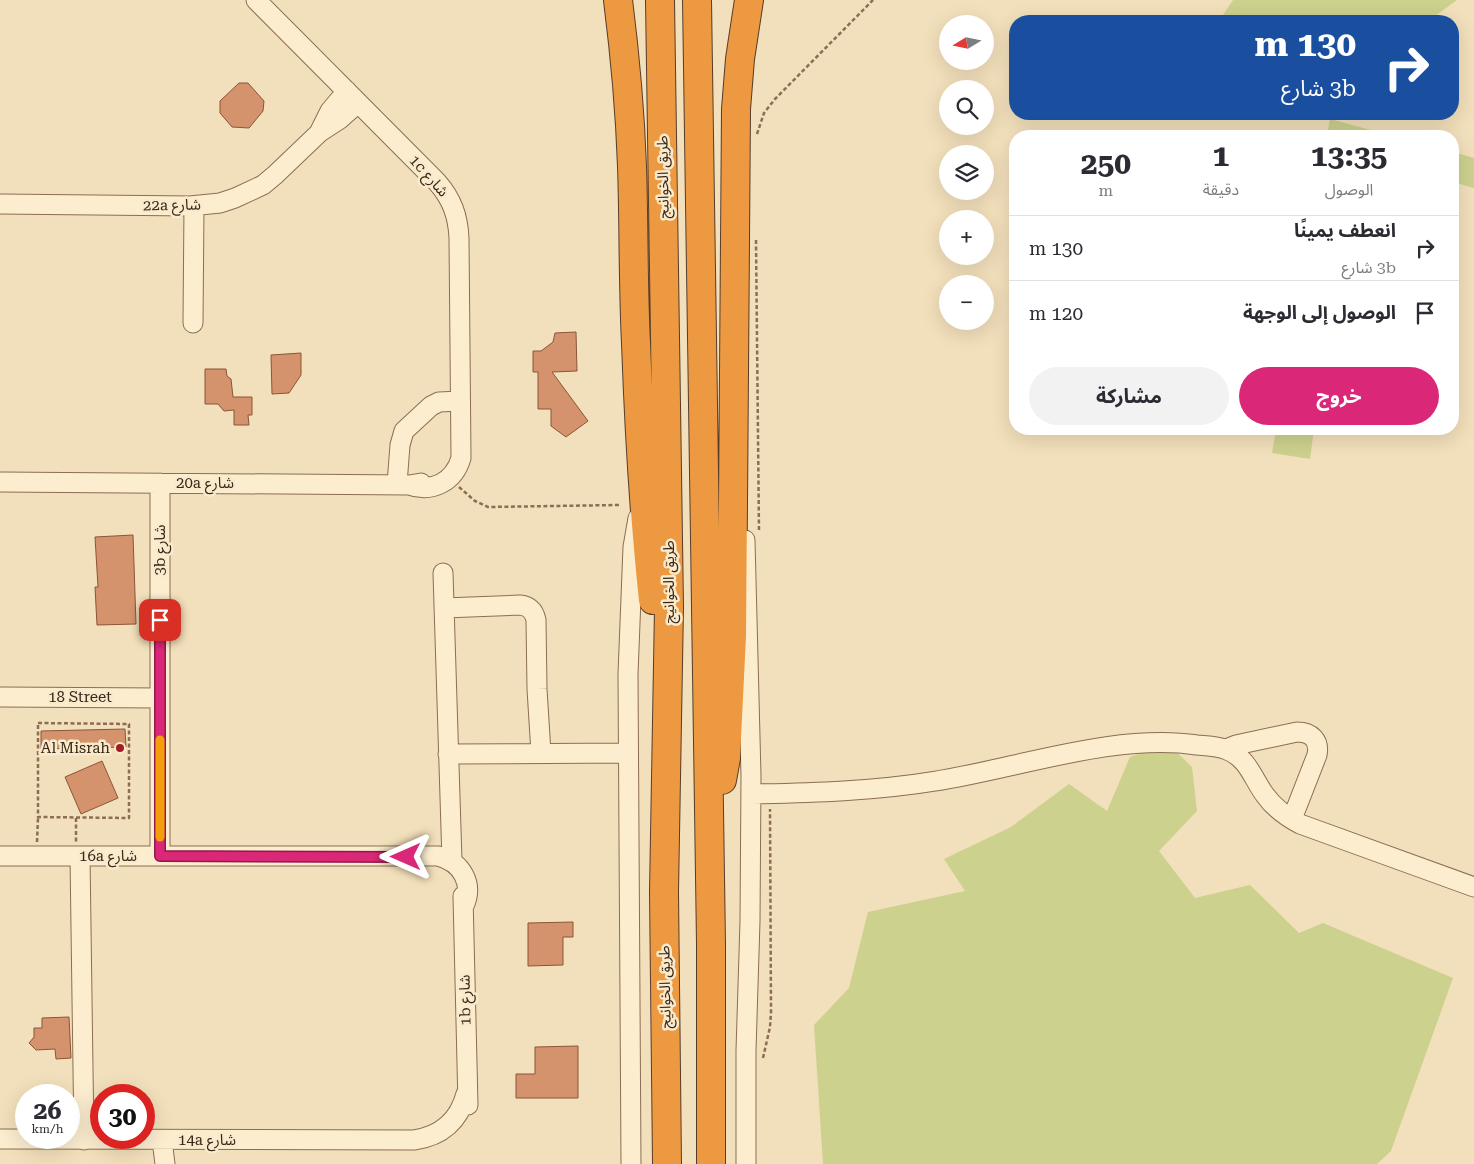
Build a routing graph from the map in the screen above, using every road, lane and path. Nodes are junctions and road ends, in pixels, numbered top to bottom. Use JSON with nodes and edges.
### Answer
{"nodes":[{"id":1,"x":256,"y":0,"type":"edge"},
{"id":2,"x":618,"y":0,"type":"edge"},
{"id":3,"x":660,"y":0,"type":"edge"},
{"id":4,"x":698,"y":0,"type":"edge"},
{"id":5,"x":749,"y":0,"type":"edge"},
{"id":6,"x":872,"y":0,"type":"edge"},
{"id":7,"x":352,"y":97,"type":"junction"},
{"id":8,"x":756,"y":138,"type":"dead end"},
{"id":9,"x":0,"y":204,"type":"edge"},
{"id":10,"x":194,"y":206,"type":"junction"},
{"id":11,"x":756,"y":237,"type":"dead end"},
{"id":12,"x":193,"y":322,"type":"dead end"},
{"id":13,"x":460,"y":401,"type":"junction"},
{"id":14,"x":735,"y":425,"type":"junction"},
{"id":15,"x":445,"y":475,"type":"junction"},
{"id":16,"x":0,"y":482,"type":"edge"},
{"id":17,"x":160,"y":483,"type":"junction"},
{"id":18,"x":403,"y":484,"type":"junction"},
{"id":19,"x":632,"y":504,"type":"junction"},
{"id":20,"x":758,"y":532,"type":"dead end"},
{"id":21,"x":443,"y":573,"type":"dead end"},
{"id":22,"x":444,"y":608,"type":"junction"},
{"id":23,"x":0,"y":697,"type":"edge"},
{"id":24,"x":160,"y":698,"type":"junction"},
{"id":25,"x":668,"y":702,"type":"junction"},
{"id":26,"x":1226,"y":749,"type":"junction"},
{"id":27,"x":541,"y":753,"type":"junction"},
{"id":28,"x":627,"y":753,"type":"junction"},
{"id":29,"x":448,"y":754,"type":"junction"},
{"id":30,"x":751,"y":794,"type":"junction"},
{"id":31,"x":770,"y":794,"type":"junction"},
{"id":32,"x":709,"y":811,"type":"junction"},
{"id":33,"x":38,"y":817,"type":"junction"},
{"id":34,"x":76,"y":817,"type":"junction"},
{"id":35,"x":1292,"y":819,"type":"junction"},
{"id":36,"x":0,"y":856,"type":"edge"},
{"id":37,"x":37,"y":856,"type":"junction"},
{"id":38,"x":78,"y":856,"type":"junction"},
{"id":39,"x":160,"y":856,"type":"junction"},
{"id":40,"x":455,"y":868,"type":"junction"},
{"id":41,"x":1474,"y":887,"type":"edge"},
{"id":42,"x":762,"y":1066,"type":"dead end"},
{"id":43,"x":454,"y":1127,"type":"joint"},
{"id":44,"x":0,"y":1139,"type":"edge"},
{"id":45,"x":84,"y":1140,"type":"junction"},
{"id":46,"x":170,"y":1140,"type":"junction"},
{"id":47,"x":165,"y":1164,"type":"edge"},
{"id":48,"x":176,"y":1164,"type":"edge"},
{"id":49,"x":631,"y":1164,"type":"edge"},
{"id":50,"x":668,"y":1164,"type":"edge"},
{"id":51,"x":711,"y":1164,"type":"edge"},
{"id":52,"x":746,"y":1164,"type":"edge"}],
"edges":[{"from":1,"to":7,"type":"street","name":"1c شارع"},
{"from":2,"to":19,"type":"highway"},
{"from":3,"to":25,"type":"highway","name":"طريق الخوانيج"},
{"from":4,"to":32,"type":"highway"},
{"from":5,"to":14,"type":"highway"},
{"from":6,"to":8,"type":"path"},
{"from":7,"to":10,"type":"street","name":"22a شارع"},
{"from":7,"to":13,"type":"street","name":"1c شارع"},
{"from":9,"to":10,"type":"street","name":"22a شارع"},
{"from":10,"to":12,"type":"street"},
{"from":11,"to":20,"type":"path"},
{"from":13,"to":15,"type":"street","name":"1c شارع"},
{"from":13,"to":18,"type":"street"},
{"from":14,"to":30,"type":"street"},
{"from":14,"to":32,"type":"highway"},
{"from":15,"to":18,"type":"street","name":"20a شارع"},
{"from":15,"to":19,"type":"path"},
{"from":16,"to":17,"type":"street","name":"20a شارع"},
{"from":17,"to":18,"type":"street","name":"20a شارع"},
{"from":17,"to":24,"type":"street","name":"3b شارع"},
{"from":19,"to":25,"type":"highway"},
{"from":19,"to":28,"type":"street"},
{"from":21,"to":22,"type":"street","name":"1b شارع"},
{"from":22,"to":27,"type":"street"},
{"from":22,"to":29,"type":"street","name":"1b شارع"},
{"from":23,"to":24,"type":"street","name":"18 Street"},
{"from":24,"to":39,"type":"street","name":"3b شارع"},
{"from":25,"to":50,"type":"highway","name":"طريق الخوانيج"},
{"from":26,"to":31,"type":"street"},
{"from":26,"to":35,"type":"street"},
{"from":26,"to":35,"type":"street"},
{"from":27,"to":28,"type":"street"},
{"from":27,"to":29,"type":"street"},
{"from":28,"to":49,"type":"street"},
{"from":29,"to":40,"type":"street","name":"1b شارع"},
{"from":30,"to":31,"type":"street"},
{"from":30,"to":52,"type":"street"},
{"from":31,"to":42,"type":"path"},
{"from":32,"to":51,"type":"highway"},
{"from":33,"to":34,"type":"path"},
{"from":33,"to":34,"type":"path"},
{"from":33,"to":37,"type":"path"},
{"from":34,"to":38,"type":"path"},
{"from":35,"to":41,"type":"street"},
{"from":36,"to":37,"type":"street","name":"16a شارع"},
{"from":37,"to":38,"type":"street","name":"16a شارع"},
{"from":38,"to":39,"type":"street","name":"16a شارع"},
{"from":38,"to":45,"type":"street"},
{"from":39,"to":40,"type":"street","name":"16a شارع"},
{"from":40,"to":43,"type":"street","name":"1b شارع"},
{"from":43,"to":46,"type":"street","name":"14a شارع"},
{"from":44,"to":45,"type":"street","name":"14a شارع"},
{"from":45,"to":46,"type":"street","name":"14a شارع"},
{"from":46,"to":47,"type":"street"},
{"from":46,"to":48,"type":"street"}]}
